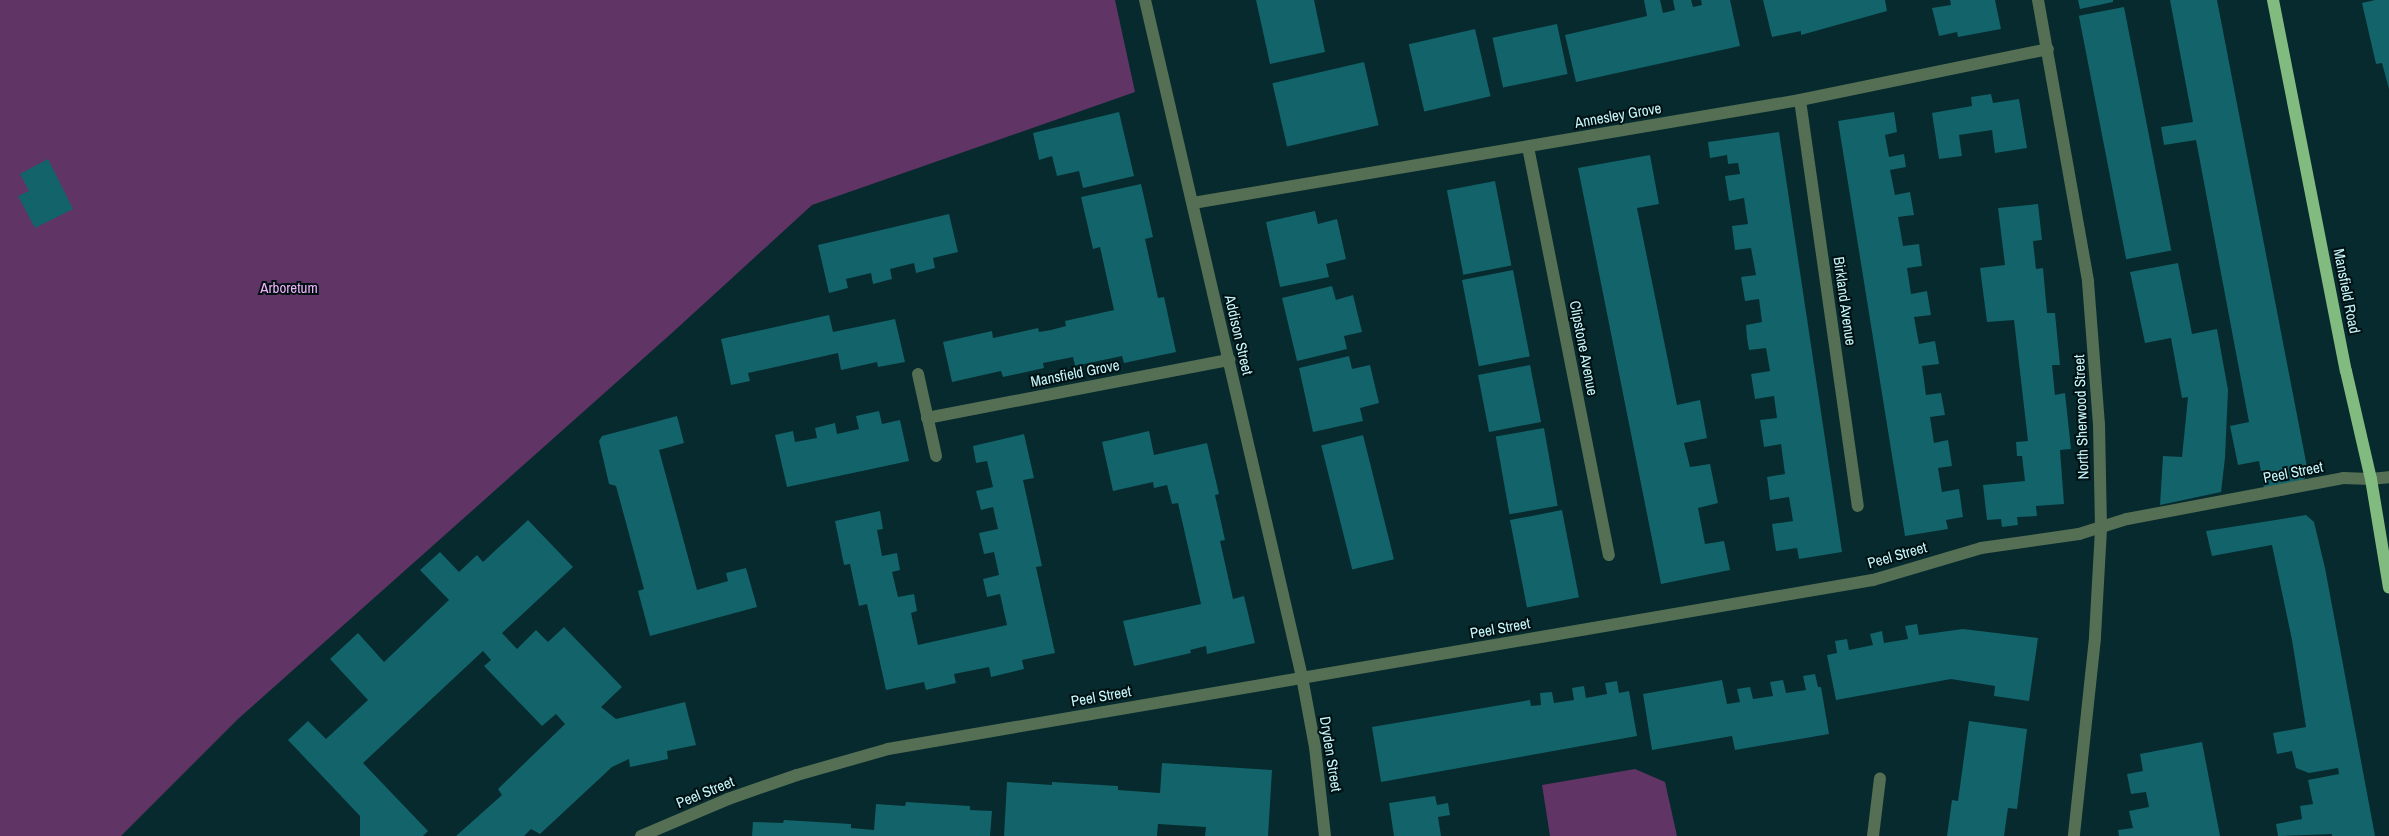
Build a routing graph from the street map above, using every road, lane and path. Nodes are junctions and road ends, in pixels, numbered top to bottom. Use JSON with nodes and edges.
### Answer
{"nodes":[{"id":1,"x":1145,"y":0,"type":"edge"},
{"id":2,"x":2038,"y":0,"type":"edge"},
{"id":3,"x":2273,"y":0,"type":"edge"},
{"id":4,"x":2048,"y":49,"type":"junction"},
{"id":5,"x":1800,"y":100,"type":"junction"},
{"id":6,"x":1528,"y":147,"type":"junction"},
{"id":7,"x":1193,"y":203,"type":"junction"},
{"id":8,"x":1228,"y":360,"type":"junction"},
{"id":9,"x":918,"y":374,"type":"dead end"},
{"id":10,"x":927,"y":418,"type":"junction"},
{"id":11,"x":936,"y":456,"type":"dead end"},
{"id":12,"x":2389,"y":477,"type":"edge"},
{"id":13,"x":2371,"y":479,"type":"junction"},
{"id":14,"x":1858,"y":506,"type":"dead end"},
{"id":15,"x":2101,"y":529,"type":"junction"},
{"id":16,"x":1608,"y":555,"type":"dead end"},
{"id":17,"x":2389,"y":588,"type":"edge"},
{"id":18,"x":1302,"y":678,"type":"junction"},
{"id":19,"x":1880,"y":778,"type":"dead end"},
{"id":20,"x":641,"y":836,"type":"edge"},
{"id":21,"x":1325,"y":836,"type":"edge"},
{"id":22,"x":1872,"y":836,"type":"edge"},
{"id":23,"x":2074,"y":836,"type":"edge"}],
"edges":[{"from":1,"to":7,"type":"street","name":"Addison Street"},
{"from":2,"to":4,"type":"street","name":"North Sherwood Street"},
{"from":3,"to":13,"type":"main road","name":"Mansfield Road"},
{"from":4,"to":5,"type":"street","name":"Annesley Grove"},
{"from":4,"to":15,"type":"street","name":"North Sherwood Street"},
{"from":5,"to":6,"type":"street","name":"Annesley Grove"},
{"from":5,"to":14,"type":"street","name":"Birkland Avenue"},
{"from":6,"to":7,"type":"street","name":"Annesley Grove"},
{"from":6,"to":16,"type":"street","name":"Clipstone Avenue"},
{"from":7,"to":8,"type":"street","name":"Addison Street"},
{"from":8,"to":10,"type":"street","name":"Mansfield Grove"},
{"from":8,"to":18,"type":"street","name":"Addison Street"},
{"from":9,"to":10,"type":"street"},
{"from":10,"to":11,"type":"street"},
{"from":12,"to":13,"type":"street","name":"Peel Street"},
{"from":13,"to":15,"type":"street","name":"Peel Street"},
{"from":13,"to":17,"type":"main road","name":"Mansfield Road"},
{"from":15,"to":18,"type":"street","name":"Peel Street"},
{"from":15,"to":23,"type":"street","name":"North Sherwood Street"},
{"from":18,"to":20,"type":"street","name":"Peel Street"},
{"from":18,"to":21,"type":"street","name":"Dryden Street"},
{"from":19,"to":22,"type":"street"}]}
